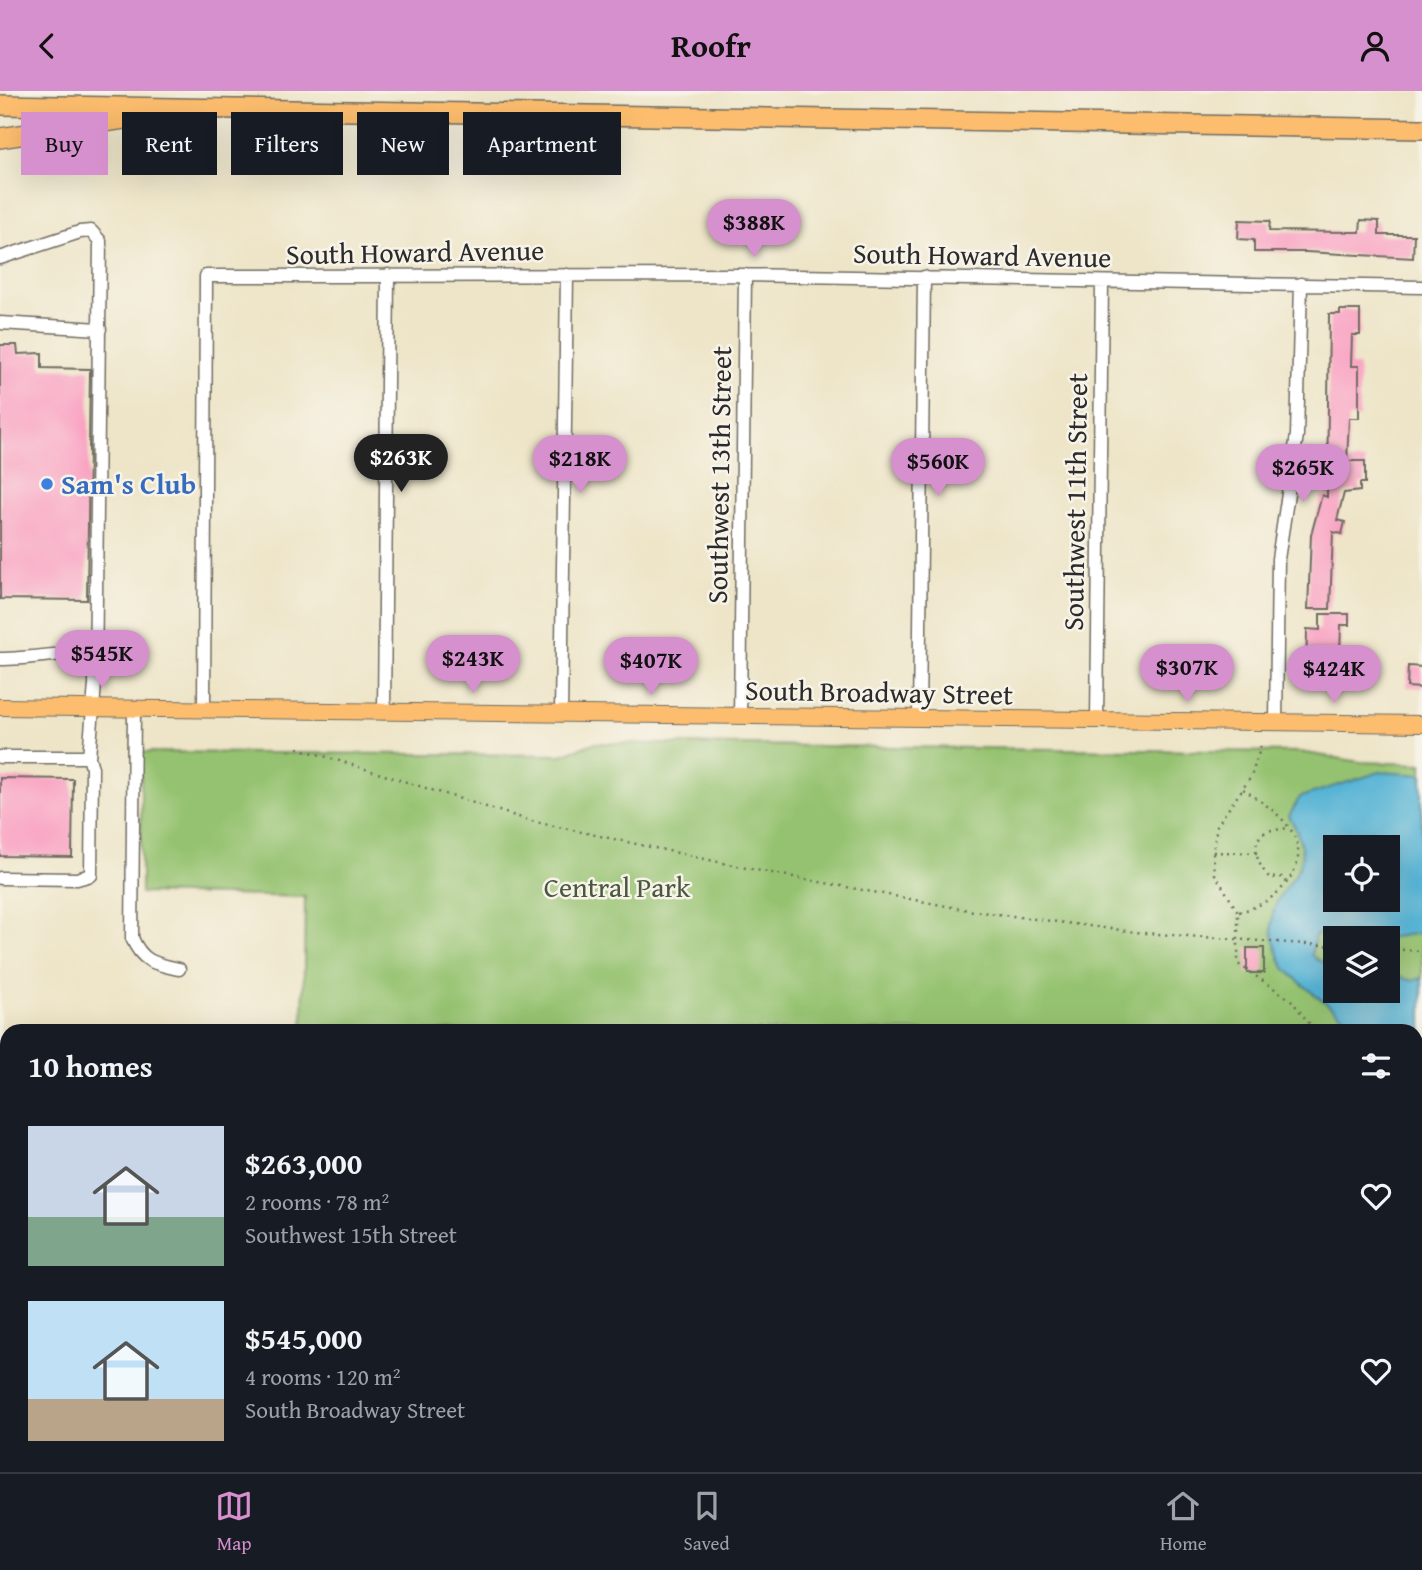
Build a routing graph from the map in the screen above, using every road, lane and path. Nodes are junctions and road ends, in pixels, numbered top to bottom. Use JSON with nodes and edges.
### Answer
{"nodes":[{"id":1,"x":0,"y":105,"type":"edge"},
{"id":2,"x":194,"y":109,"type":"junction"},
{"id":3,"x":1422,"y":129,"type":"edge"},
{"id":4,"x":0,"y":138,"type":"edge"},
{"id":5,"x":0,"y":258,"type":"edge"},
{"id":6,"x":388,"y":275,"type":"junction"},
{"id":7,"x":566,"y":275,"type":"junction"},
{"id":8,"x":746,"y":275,"type":"junction"},
{"id":9,"x":924,"y":277,"type":"junction"},
{"id":10,"x":1102,"y":283,"type":"junction"},
{"id":11,"x":1301,"y":284,"type":"junction"},
{"id":12,"x":1422,"y":287,"type":"edge"},
{"id":13,"x":0,"y":323,"type":"edge"},
{"id":14,"x":100,"y":329,"type":"junction"},
{"id":15,"x":96,"y":652,"type":"junction"},
{"id":16,"x":0,"y":659,"type":"edge"},
{"id":17,"x":0,"y":707,"type":"edge"},
{"id":18,"x":91,"y":708,"type":"junction"},
{"id":19,"x":134,"y":709,"type":"junction"},
{"id":20,"x":204,"y":710,"type":"junction"},
{"id":21,"x":384,"y":713,"type":"junction"},
{"id":22,"x":561,"y":715,"type":"junction"},
{"id":23,"x":740,"y":717,"type":"junction"},
{"id":24,"x":919,"y":719,"type":"junction"},
{"id":25,"x":1097,"y":721,"type":"junction"},
{"id":26,"x":1276,"y":723,"type":"junction"},
{"id":27,"x":1422,"y":724,"type":"edge"},
{"id":28,"x":1261,"y":746,"type":"dead end"},
{"id":29,"x":298,"y":748,"type":"dead end"},
{"id":30,"x":0,"y":757,"type":"edge"},
{"id":31,"x":89,"y":757,"type":"junction"},
{"id":32,"x":1244,"y":789,"type":"junction"},
{"id":33,"x":1289,"y":827,"type":"junction"},
{"id":34,"x":1213,"y":852,"type":"junction"},
{"id":35,"x":1259,"y":853,"type":"junction"},
{"id":36,"x":0,"y":879,"type":"edge"},
{"id":37,"x":1287,"y":882,"type":"junction"},
{"id":38,"x":1238,"y":912,"type":"junction"},
{"id":39,"x":1238,"y":939,"type":"junction"},
{"id":40,"x":1323,"y":946,"type":"edge"},
{"id":41,"x":1400,"y":950,"type":"edge"},
{"id":42,"x":1422,"y":951,"type":"edge"},
{"id":43,"x":179,"y":969,"type":"dead end"},
{"id":44,"x":1310,"y":1024,"type":"edge"}],
"edges":[{"from":1,"to":2,"type":"highway"},
{"from":2,"to":3,"type":"highway"},
{"from":2,"to":4,"type":"highway"},
{"from":5,"to":14,"type":"street"},
{"from":6,"to":7,"type":"street","name":"South Howard Avenue"},
{"from":6,"to":20,"type":"street","name":"South Howard Avenue"},
{"from":6,"to":21,"type":"street"},
{"from":7,"to":8,"type":"street","name":"South Howard Avenue"},
{"from":7,"to":22,"type":"street"},
{"from":8,"to":9,"type":"street","name":"South Howard Avenue"},
{"from":8,"to":23,"type":"street","name":"Southwest 13th Street"},
{"from":9,"to":10,"type":"street","name":"South Howard Avenue"},
{"from":9,"to":24,"type":"street"},
{"from":10,"to":11,"type":"street","name":"South Howard Avenue"},
{"from":10,"to":25,"type":"street","name":"Southwest 11th Street"},
{"from":11,"to":12,"type":"street","name":"South Howard Avenue"},
{"from":11,"to":26,"type":"street"},
{"from":13,"to":14,"type":"street"},
{"from":14,"to":15,"type":"street"},
{"from":15,"to":16,"type":"street"},
{"from":15,"to":18,"type":"street"},
{"from":17,"to":18,"type":"main road","name":"South Broadway Street"},
{"from":18,"to":19,"type":"main road","name":"South Broadway Street"},
{"from":18,"to":31,"type":"street"},
{"from":19,"to":20,"type":"main road","name":"South Broadway Street"},
{"from":19,"to":43,"type":"street"},
{"from":20,"to":21,"type":"main road","name":"South Broadway Street"},
{"from":21,"to":22,"type":"main road","name":"South Broadway Street"},
{"from":22,"to":23,"type":"main road","name":"South Broadway Street"},
{"from":23,"to":24,"type":"main road","name":"South Broadway Street"},
{"from":24,"to":25,"type":"main road","name":"South Broadway Street"},
{"from":25,"to":26,"type":"main road","name":"South Broadway Street"},
{"from":26,"to":27,"type":"main road","name":"South Broadway Street"},
{"from":28,"to":32,"type":"path"},
{"from":29,"to":39,"type":"path"},
{"from":30,"to":31,"type":"street"},
{"from":31,"to":36,"type":"street"},
{"from":32,"to":33,"type":"path"},
{"from":32,"to":34,"type":"path"},
{"from":33,"to":35,"type":"path"},
{"from":33,"to":37,"type":"path"},
{"from":34,"to":35,"type":"path"},
{"from":34,"to":38,"type":"path"},
{"from":35,"to":37,"type":"path"},
{"from":37,"to":38,"type":"path"},
{"from":38,"to":39,"type":"path"},
{"from":39,"to":40,"type":"path"},
{"from":39,"to":44,"type":"path"},
{"from":41,"to":42,"type":"path"}]}
